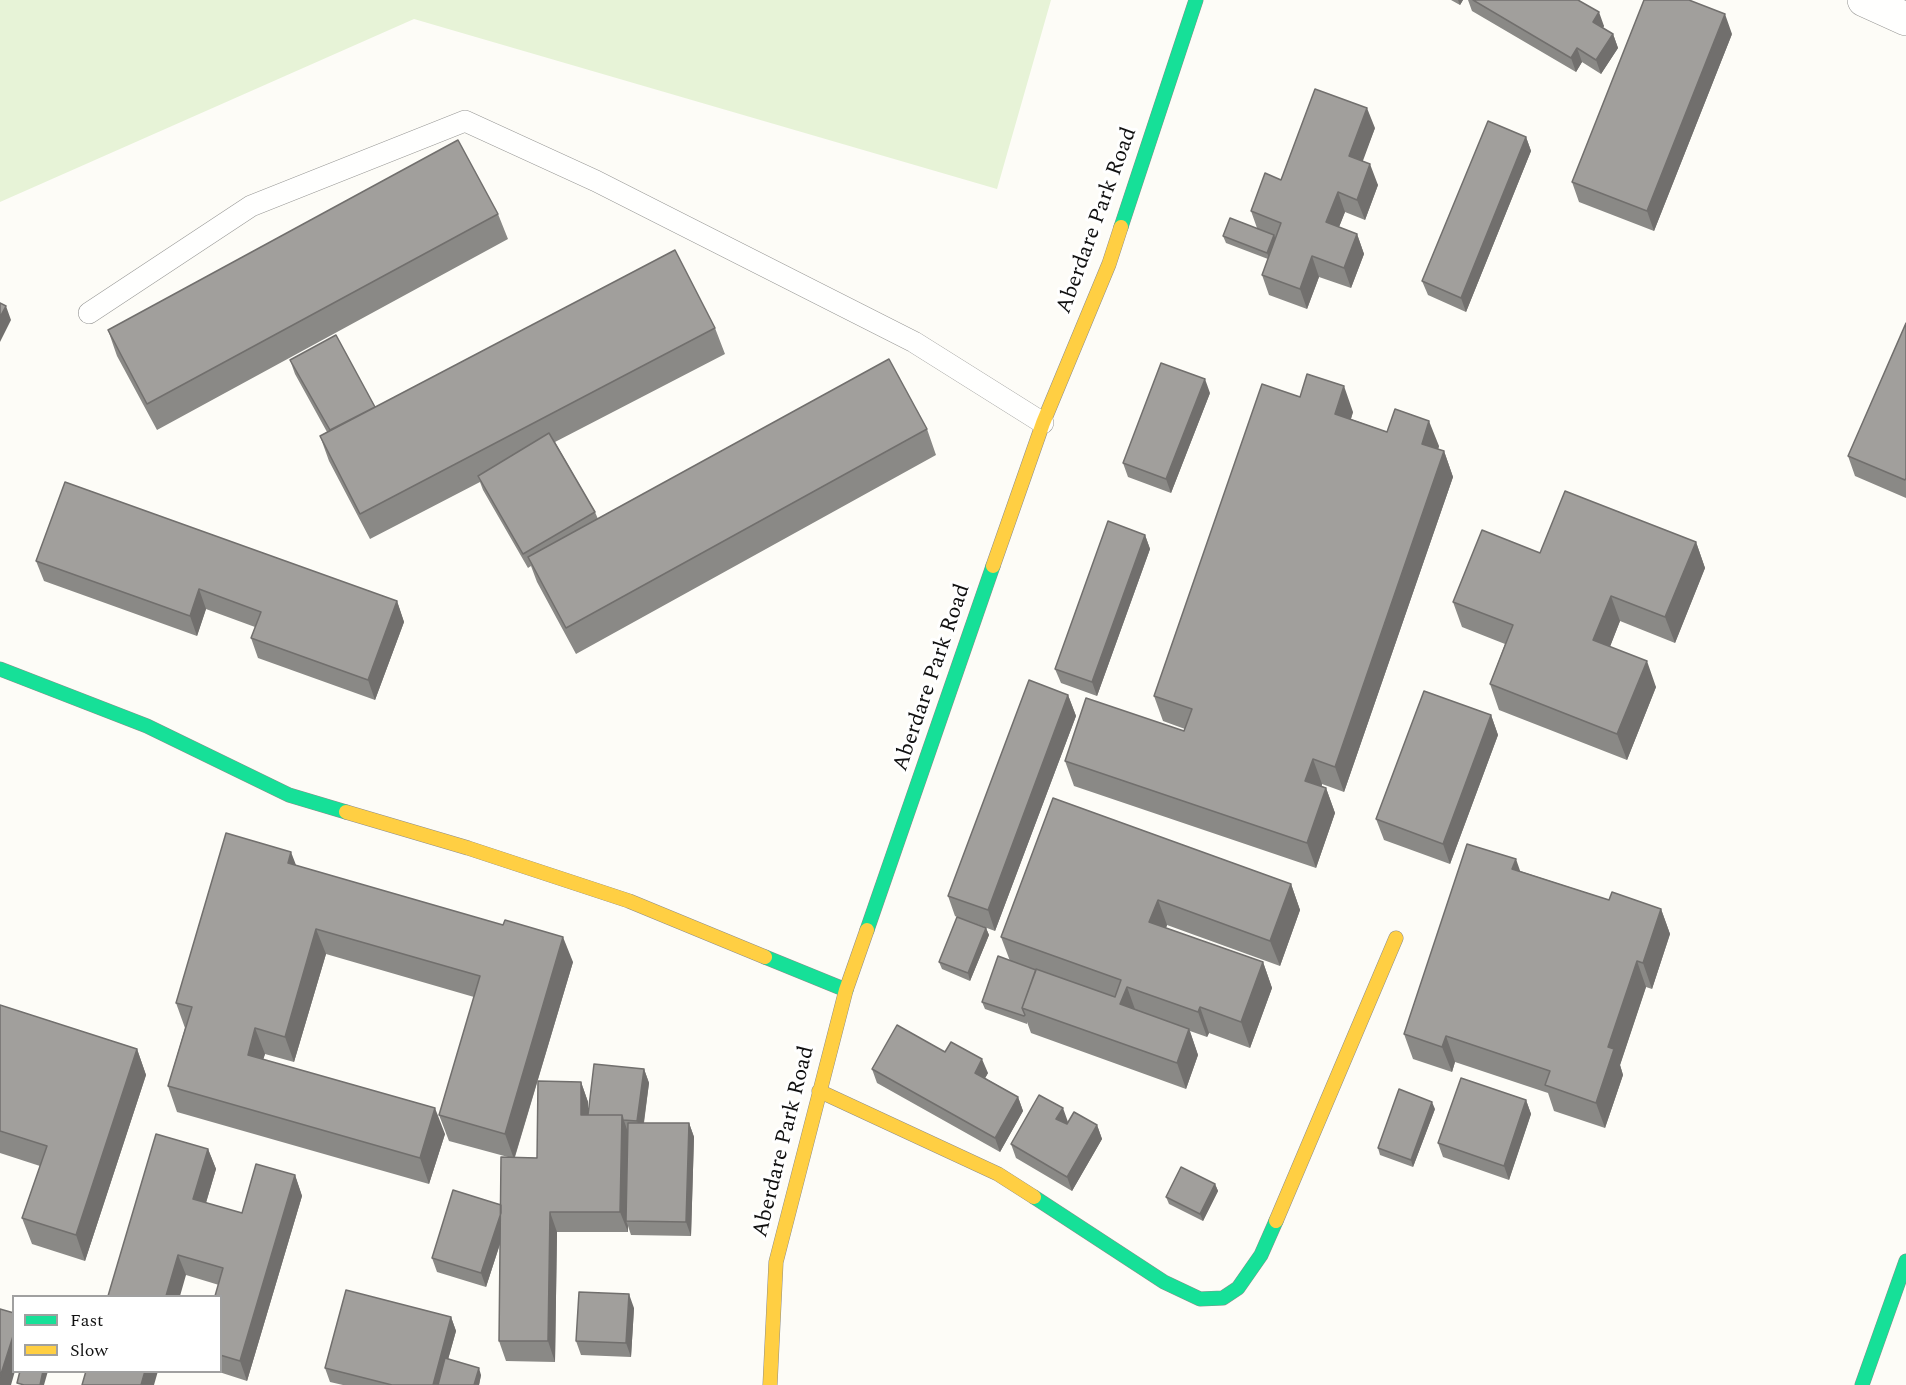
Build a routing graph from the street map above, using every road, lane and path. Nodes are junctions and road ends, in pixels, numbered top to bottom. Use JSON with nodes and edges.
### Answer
{"nodes":[{"id":1,"x":1196,"y":0,"type":"edge"},
{"id":2,"x":1864,"y":0,"type":"edge"},
{"id":3,"x":1906,"y":19,"type":"edge"},
{"id":4,"x":89,"y":313,"type":"dead end"},
{"id":5,"x":1043,"y":423,"type":"junction"},
{"id":6,"x":0,"y":669,"type":"edge"},
{"id":7,"x":1395,"y":938,"type":"dead end"},
{"id":8,"x":846,"y":990,"type":"junction"},
{"id":9,"x":819,"y":1091,"type":"junction"},
{"id":10,"x":1906,"y":1261,"type":"edge"},
{"id":11,"x":770,"y":1385,"type":"edge"},
{"id":12,"x":1862,"y":1385,"type":"edge"}],
"edges":[{"from":1,"to":5,"type":"street","name":"Aberdare Park Road"},
{"from":2,"to":3,"type":"street"},
{"from":4,"to":5,"type":"lane"},
{"from":5,"to":8,"type":"street","name":"Aberdare Park Road"},
{"from":6,"to":8,"type":"street"},
{"from":7,"to":9,"type":"street"},
{"from":8,"to":9,"type":"street","name":"Aberdare Park Road"},
{"from":9,"to":11,"type":"street","name":"Aberdare Park Road"},
{"from":10,"to":12,"type":"street"}]}
